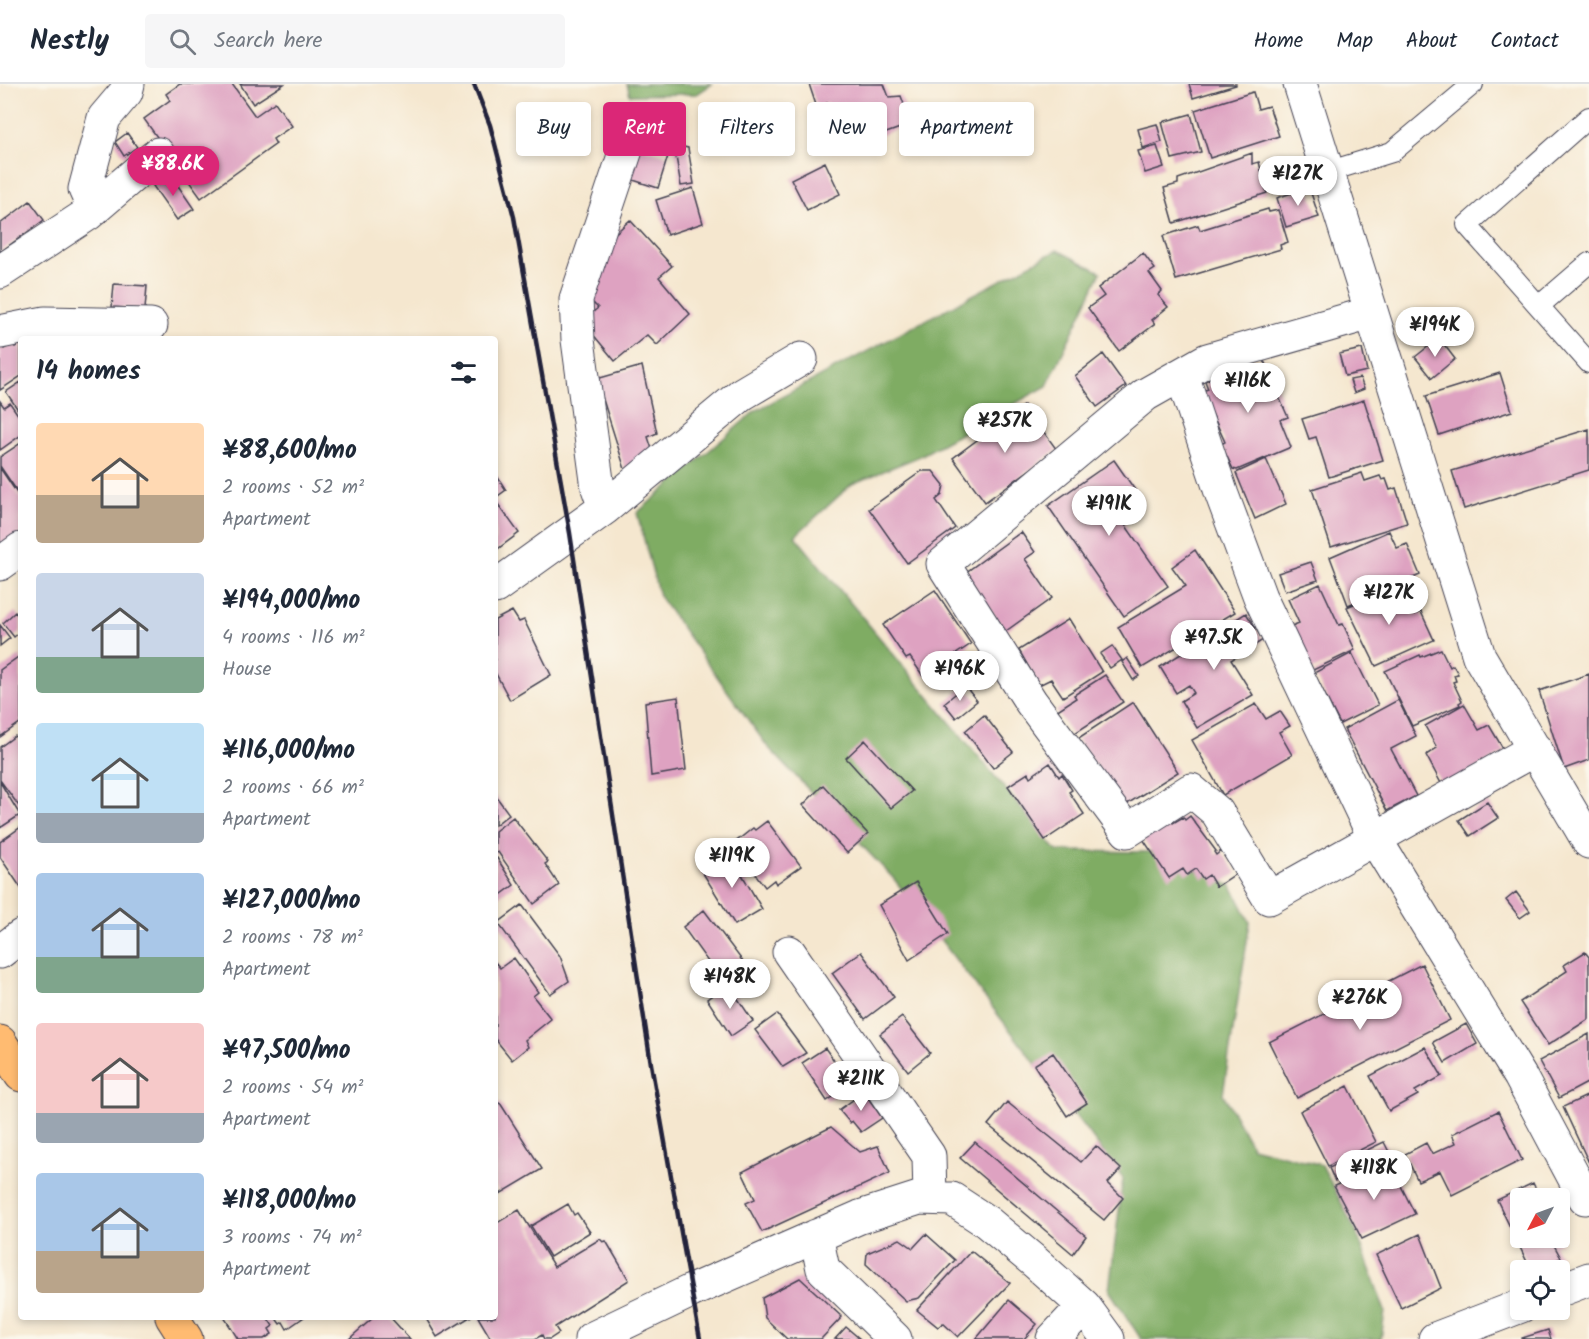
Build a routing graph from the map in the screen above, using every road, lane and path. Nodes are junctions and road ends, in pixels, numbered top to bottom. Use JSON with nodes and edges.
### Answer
{"nodes":[{"id":1,"x":128,"y":84,"type":"edge"},
{"id":2,"x":1300,"y":84,"type":"edge"},
{"id":3,"x":1473,"y":84,"type":"edge"},
{"id":4,"x":1589,"y":117,"type":"edge"},
{"id":5,"x":158,"y":154,"type":"dead end"},
{"id":6,"x":624,"y":156,"type":"edge"},
{"id":7,"x":1327,"y":172,"type":"junction"},
{"id":8,"x":94,"y":209,"type":"junction"},
{"id":9,"x":1589,"y":263,"type":"edge"},
{"id":10,"x":0,"y":272,"type":"edge"},
{"id":11,"x":1539,"y":306,"type":"junction"},
{"id":12,"x":1371,"y":313,"type":"junction"},
{"id":13,"x":151,"y":325,"type":"dead end"},
{"id":14,"x":0,"y":332,"type":"edge"},
{"id":15,"x":801,"y":359,"type":"dead end"},
{"id":16,"x":1589,"y":363,"type":"edge"},
{"id":17,"x":1182,"y":375,"type":"junction"},
{"id":18,"x":605,"y":508,"type":"junction"},
{"id":19,"x":18,"y":551,"type":"edge"},
{"id":20,"x":0,"y":564,"type":"edge"},
{"id":21,"x":498,"y":585,"type":"edge"},
{"id":22,"x":1534,"y":749,"type":"junction"},
{"id":23,"x":1375,"y":839,"type":"junction"},
{"id":24,"x":1589,"y":842,"type":"edge"},
{"id":25,"x":18,"y":938,"type":"edge"},
{"id":26,"x":0,"y":952,"type":"edge"},
{"id":27,"x":789,"y":952,"type":"dead end"},
{"id":28,"x":0,"y":1042,"type":"edge"},
{"id":29,"x":18,"y":1070,"type":"edge"},
{"id":30,"x":930,"y":1198,"type":"junction"},
{"id":31,"x":1585,"y":1198,"type":"dead end"},
{"id":32,"x":816,"y":1236,"type":"junction"},
{"id":33,"x":1589,"y":1279,"type":"edge"},
{"id":34,"x":1570,"y":1286,"type":"edge"},
{"id":35,"x":1084,"y":1306,"type":"junction"},
{"id":36,"x":1510,"y":1310,"type":"edge"},
{"id":37,"x":174,"y":1320,"type":"edge"},
{"id":38,"x":186,"y":1339,"type":"edge"},
{"id":39,"x":591,"y":1339,"type":"edge"},
{"id":40,"x":895,"y":1339,"type":"edge"},
{"id":41,"x":1053,"y":1339,"type":"edge"},
{"id":42,"x":1108,"y":1339,"type":"edge"},
{"id":43,"x":1436,"y":1339,"type":"edge"}],
"edges":[{"from":1,"to":8,"type":"street"},
{"from":2,"to":7,"type":"street"},
{"from":3,"to":7,"type":"lane"},
{"from":4,"to":11,"type":"lane"},
{"from":5,"to":8,"type":"street"},
{"from":6,"to":18,"type":"street"},
{"from":7,"to":12,"type":"street"},
{"from":8,"to":10,"type":"street"},
{"from":9,"to":11,"type":"lane"},
{"from":11,"to":16,"type":"lane"},
{"from":12,"to":17,"type":"street"},
{"from":12,"to":22,"type":"street"},
{"from":13,"to":14,"type":"street"},
{"from":15,"to":18,"type":"street"},
{"from":17,"to":23,"type":"street"},
{"from":17,"to":23,"type":"street"},
{"from":18,"to":21,"type":"street"},
{"from":19,"to":20,"type":"street"},
{"from":22,"to":23,"type":"street"},
{"from":22,"to":24,"type":"street"},
{"from":23,"to":31,"type":"street"},
{"from":25,"to":26,"type":"street"},
{"from":27,"to":30,"type":"street"},
{"from":28,"to":29,"type":"main road"},
{"from":30,"to":32,"type":"street"},
{"from":30,"to":35,"type":"street"},
{"from":32,"to":39,"type":"street"},
{"from":32,"to":40,"type":"street"},
{"from":33,"to":34,"type":"street"},
{"from":35,"to":41,"type":"street"},
{"from":35,"to":42,"type":"street"},
{"from":36,"to":43,"type":"street"},
{"from":37,"to":38,"type":"main road"}]}
